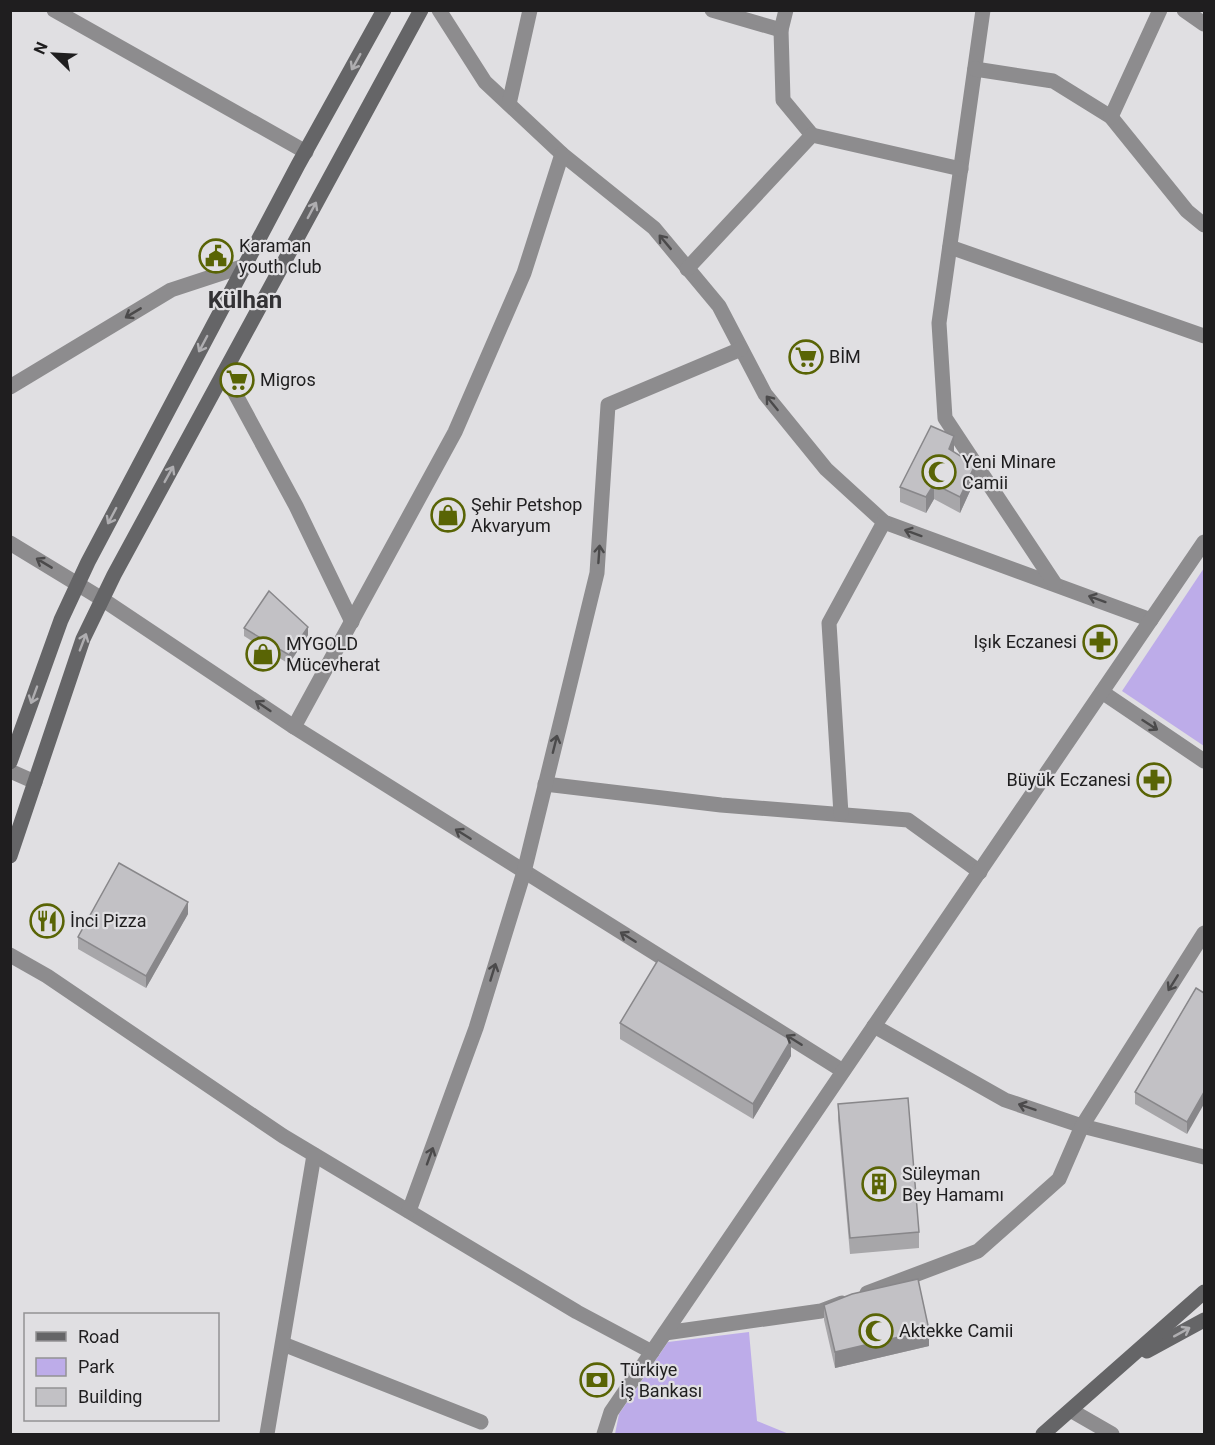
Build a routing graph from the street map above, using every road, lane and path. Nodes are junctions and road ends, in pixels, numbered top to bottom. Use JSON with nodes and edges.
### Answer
{"nodes":[{"id":1,"x":54,"y":10,"type":"edge"},
{"id":2,"x":384,"y":10,"type":"edge"},
{"id":3,"x":421,"y":10,"type":"edge"},
{"id":4,"x":439,"y":10,"type":"edge"},
{"id":5,"x":530,"y":10,"type":"edge"},
{"id":6,"x":712,"y":10,"type":"edge"},
{"id":7,"x":786,"y":10,"type":"edge"},
{"id":8,"x":983,"y":10,"type":"edge"},
{"id":9,"x":1160,"y":10,"type":"edge"},
{"id":10,"x":1184,"y":10,"type":"edge"},
{"id":11,"x":1204,"y":24,"type":"edge"},
{"id":12,"x":781,"y":30,"type":"junction"},
{"id":13,"x":975,"y":69,"type":"junction"},
{"id":14,"x":509,"y":104,"type":"junction"},
{"id":15,"x":1111,"y":117,"type":"junction"},
{"id":16,"x":812,"y":135,"type":"junction"},
{"id":17,"x":306,"y":152,"type":"junction"},
{"id":18,"x":562,"y":154,"type":"junction"},
{"id":19,"x":961,"y":169,"type":"junction"},
{"id":20,"x":1204,"y":225,"type":"edge"},
{"id":21,"x":950,"y":248,"type":"junction"},
{"id":22,"x":244,"y":266,"type":"junction"},
{"id":23,"x":687,"y":269,"type":"junction"},
{"id":24,"x":1204,"y":336,"type":"edge"},
{"id":25,"x":741,"y":349,"type":"junction"},
{"id":26,"x":224,"y":373,"type":"junction"},
{"id":27,"x":10,"y":387,"type":"edge"},
{"id":28,"x":884,"y":522,"type":"junction"},
{"id":29,"x":1204,"y":542,"type":"edge"},
{"id":30,"x":10,"y":543,"type":"edge"},
{"id":31,"x":78,"y":584,"type":"junction"},
{"id":32,"x":1055,"y":584,"type":"junction"},
{"id":33,"x":102,"y":599,"type":"junction"},
{"id":34,"x":1151,"y":620,"type":"junction"},
{"id":35,"x":352,"y":622,"type":"junction"},
{"id":36,"x":1102,"y":692,"type":"junction"},
{"id":37,"x":294,"y":727,"type":"junction"},
{"id":38,"x":1204,"y":760,"type":"edge"},
{"id":39,"x":10,"y":762,"type":"edge"},
{"id":40,"x":10,"y":771,"type":"edge"},
{"id":41,"x":35,"y":783,"type":"junction"},
{"id":42,"x":545,"y":784,"type":"junction"},
{"id":43,"x":842,"y":814,"type":"junction"},
{"id":44,"x":10,"y":856,"type":"edge"},
{"id":45,"x":524,"y":872,"type":"junction"},
{"id":46,"x":980,"y":872,"type":"junction"},
{"id":47,"x":1204,"y":933,"type":"edge"},
{"id":48,"x":10,"y":956,"type":"edge"},
{"id":49,"x":874,"y":1026,"type":"junction"},
{"id":50,"x":843,"y":1071,"type":"junction"},
{"id":51,"x":1082,"y":1126,"type":"junction"},
{"id":52,"x":314,"y":1155,"type":"junction"},
{"id":53,"x":1204,"y":1155,"type":"edge"},
{"id":54,"x":410,"y":1211,"type":"junction"},
{"id":55,"x":1204,"y":1292,"type":"edge"},
{"id":56,"x":1204,"y":1320,"type":"edge"},
{"id":57,"x":665,"y":1334,"type":"junction"},
{"id":58,"x":283,"y":1344,"type":"junction"},
{"id":59,"x":652,"y":1352,"type":"junction"},
{"id":60,"x":1124,"y":1364,"type":"junction"},
{"id":61,"x":1072,"y":1411,"type":"junction"},
{"id":62,"x":481,"y":1422,"type":"dead end"},
{"id":63,"x":267,"y":1434,"type":"edge"},
{"id":64,"x":604,"y":1434,"type":"edge"},
{"id":65,"x":1043,"y":1434,"type":"edge"},
{"id":66,"x":1112,"y":1434,"type":"edge"}],
"edges":[{"from":1,"to":17,"type":"street"},
{"from":2,"to":17,"type":"main road","one_way":true},
{"from":26,"to":3,"type":"main road","one_way":true},
{"from":4,"to":14,"type":"street"},
{"from":5,"to":14,"type":"street"},
{"from":6,"to":12,"type":"street"},
{"from":7,"to":12,"type":"street"},
{"from":8,"to":13,"type":"street"},
{"from":9,"to":15,"type":"street"},
{"from":10,"to":11,"type":"street"},
{"from":12,"to":16,"type":"street"},
{"from":13,"to":15,"type":"street"},
{"from":13,"to":19,"type":"street"},
{"from":14,"to":18,"type":"street"},
{"from":15,"to":20,"type":"street"},
{"from":16,"to":19,"type":"street"},
{"from":16,"to":23,"type":"street"},
{"from":17,"to":22,"type":"main road"},
{"from":23,"to":18,"type":"street","one_way":true},
{"from":18,"to":35,"type":"street"},
{"from":19,"to":21,"type":"street"},
{"from":21,"to":24,"type":"street"},
{"from":21,"to":32,"type":"street"},
{"from":22,"to":27,"type":"street","one_way":true},
{"from":22,"to":31,"type":"main road","one_way":true},
{"from":23,"to":25,"type":"street"},
{"from":28,"to":25,"type":"street","one_way":true},
{"from":42,"to":25,"type":"street","one_way":true},
{"from":33,"to":26,"type":"main road","one_way":true},
{"from":26,"to":35,"type":"street"},
{"from":32,"to":28,"type":"street","one_way":true},
{"from":28,"to":43,"type":"street"},
{"from":29,"to":34,"type":"street"},
{"from":31,"to":30,"type":"street","one_way":true},
{"from":31,"to":33,"type":"street"},
{"from":31,"to":39,"type":"main road","one_way":true},
{"from":34,"to":32,"type":"street","one_way":true},
{"from":37,"to":33,"type":"street","one_way":true},
{"from":41,"to":33,"type":"main road","one_way":true},
{"from":34,"to":36,"type":"street"},
{"from":35,"to":37,"type":"street"},
{"from":36,"to":38,"type":"street","one_way":true},
{"from":36,"to":46,"type":"street"},
{"from":45,"to":37,"type":"street","one_way":true},
{"from":40,"to":41,"type":"street"},
{"from":41,"to":44,"type":"main road"},
{"from":42,"to":43,"type":"street"},
{"from":42,"to":45,"type":"street"},
{"from":43,"to":46,"type":"street"},
{"from":50,"to":45,"type":"street","one_way":true},
{"from":54,"to":45,"type":"street","one_way":true},
{"from":46,"to":49,"type":"street"},
{"from":47,"to":51,"type":"street","one_way":true},
{"from":48,"to":52,"type":"street"},
{"from":49,"to":50,"type":"street"},
{"from":51,"to":49,"type":"street","one_way":true},
{"from":50,"to":57,"type":"street"},
{"from":51,"to":53,"type":"street"},
{"from":51,"to":57,"type":"street"},
{"from":52,"to":54,"type":"street"},
{"from":52,"to":58,"type":"street"},
{"from":54,"to":59,"type":"street"},
{"from":55,"to":60,"type":"main road"},
{"from":60,"to":56,"type":"main road","one_way":true},
{"from":57,"to":59,"type":"street"},
{"from":58,"to":62,"type":"street"},
{"from":58,"to":63,"type":"street"},
{"from":59,"to":64,"type":"street"},
{"from":60,"to":61,"type":"main road"},
{"from":61,"to":65,"type":"main road"},
{"from":61,"to":66,"type":"street"}]}
